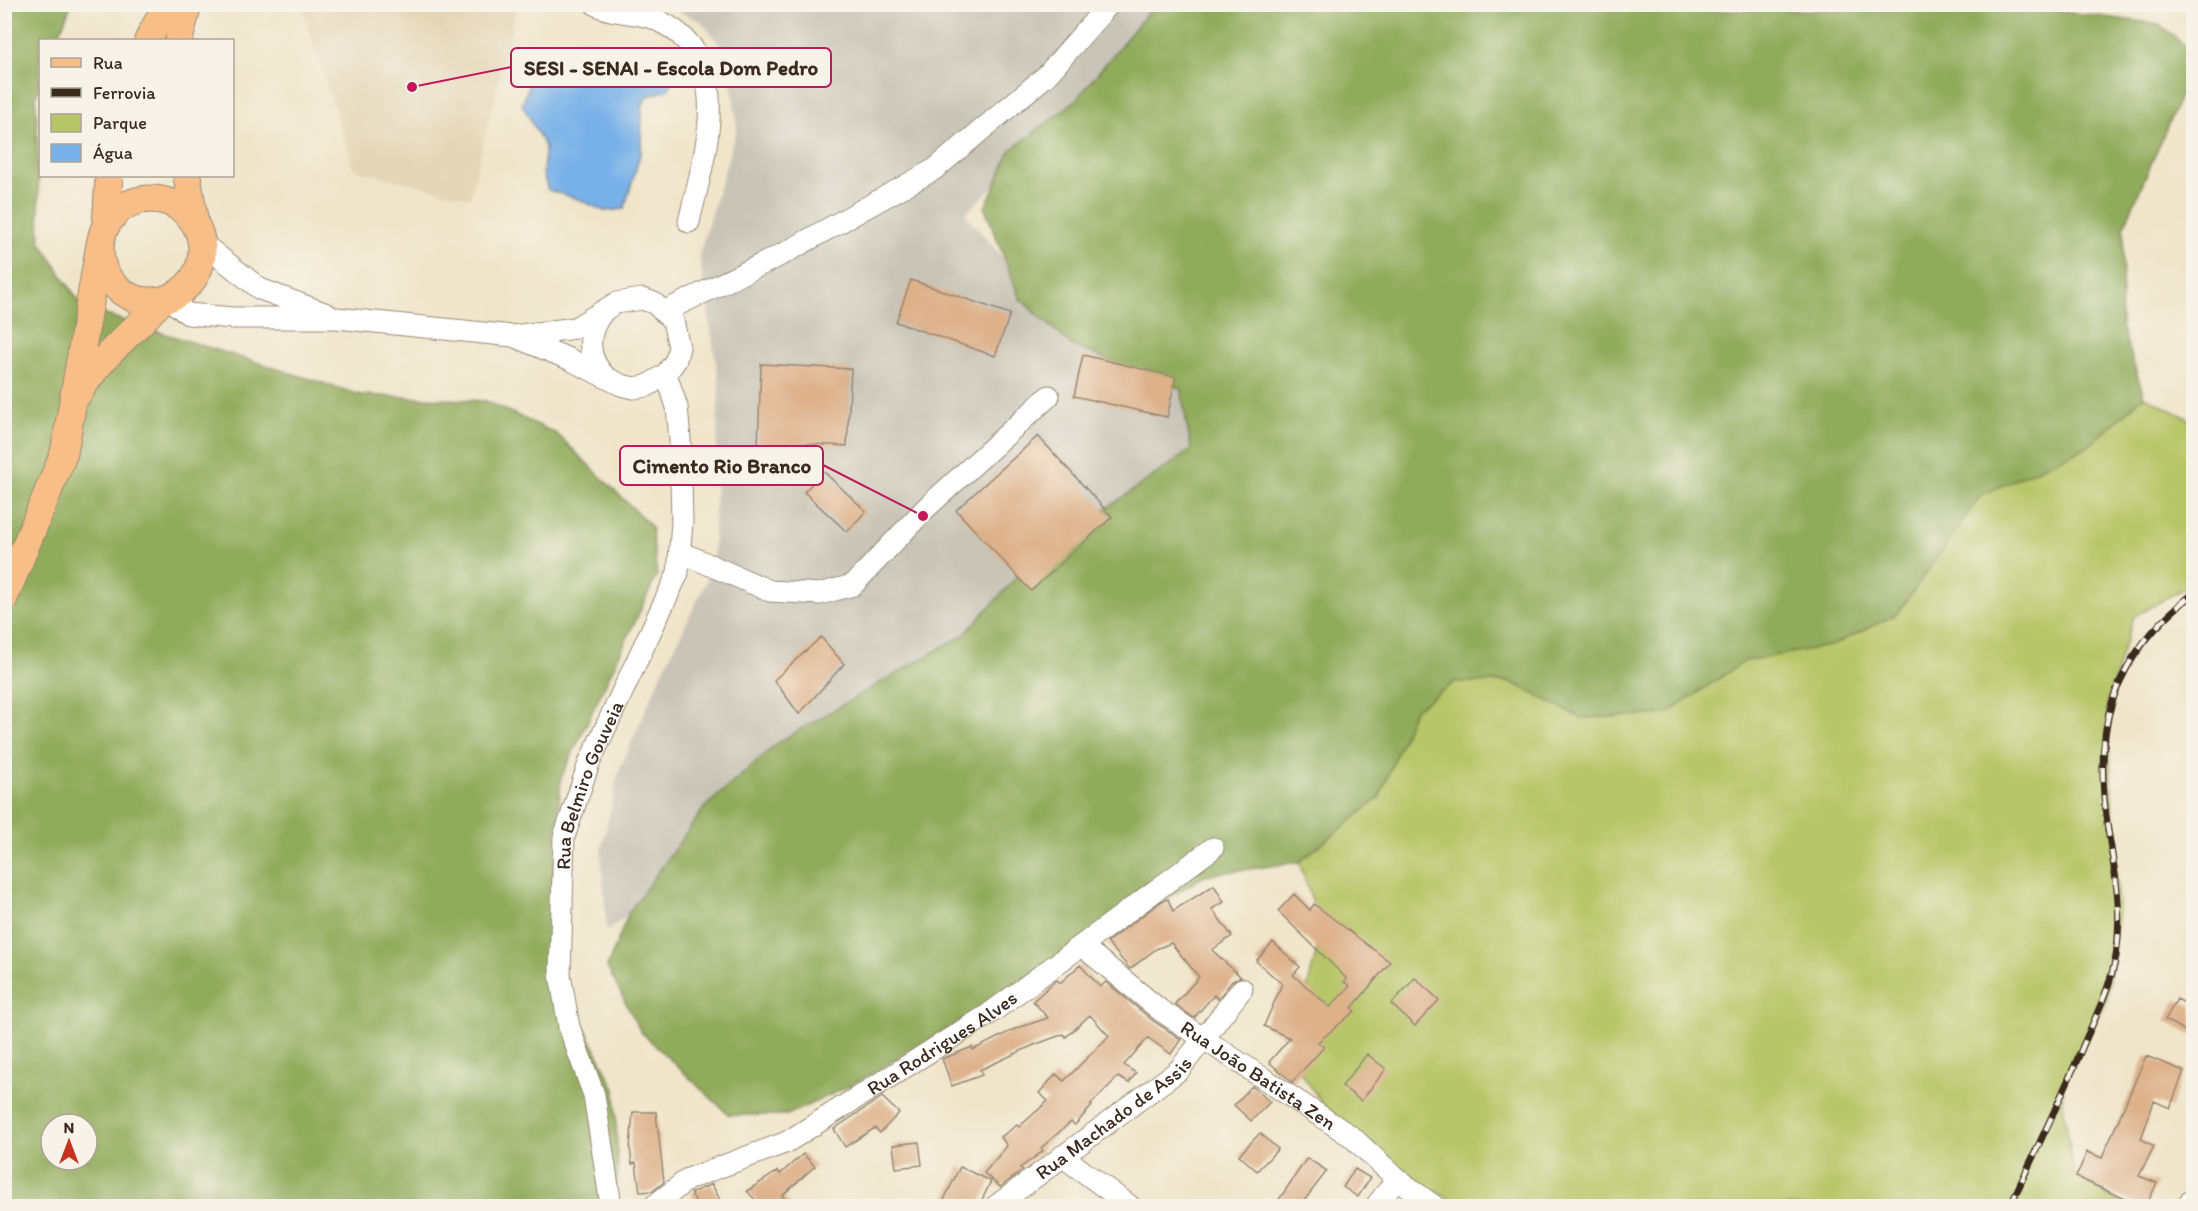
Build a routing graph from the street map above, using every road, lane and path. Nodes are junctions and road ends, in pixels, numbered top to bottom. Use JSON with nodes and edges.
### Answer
{"nodes":[{"id":1,"x":167,"y":4,"type":"edge"},
{"id":2,"x":188,"y":4,"type":"edge"},
{"id":3,"x":595,"y":4,"type":"edge"},
{"id":4,"x":1108,"y":4,"type":"edge"},
{"id":5,"x":149,"y":39,"type":"edge"},
{"id":6,"x":179,"y":39,"type":"edge"},
{"id":7,"x":109,"y":177,"type":"edge"},
{"id":8,"x":187,"y":177,"type":"edge"},
{"id":9,"x":689,"y":222,"type":"dead end"},
{"id":10,"x":199,"y":233,"type":"junction"},
{"id":11,"x":103,"y":235,"type":"junction"},
{"id":12,"x":164,"y":299,"type":"junction"},
{"id":13,"x":604,"y":310,"type":"junction"},
{"id":14,"x":665,"y":311,"type":"junction"},
{"id":15,"x":336,"y":318,"type":"junction"},
{"id":16,"x":513,"y":336,"type":"junction"},
{"id":17,"x":666,"y":374,"type":"junction"},
{"id":18,"x":609,"y":379,"type":"junction"},
{"id":19,"x":1049,"y":396,"type":"dead end"},
{"id":20,"x":72,"y":402,"type":"junction"},
{"id":21,"x":680,"y":552,"type":"junction"},
{"id":22,"x":4,"y":598,"type":"edge"},
{"id":23,"x":1213,"y":848,"type":"dead end"},
{"id":24,"x":1082,"y":946,"type":"junction"},
{"id":25,"x":1242,"y":989,"type":"dead end"},
{"id":26,"x":1205,"y":1040,"type":"junction"},
{"id":27,"x":1062,"y":1156,"type":"junction"},
{"id":28,"x":1397,"y":1179,"type":"junction"},
{"id":29,"x":2193,"y":1198,"type":"edge"},
{"id":30,"x":611,"y":1206,"type":"edge"},
{"id":31,"x":654,"y":1206,"type":"edge"},
{"id":32,"x":996,"y":1206,"type":"edge"},
{"id":33,"x":1130,"y":1206,"type":"edge"},
{"id":34,"x":1376,"y":1206,"type":"edge"},
{"id":35,"x":1434,"y":1206,"type":"edge"},
{"id":36,"x":2186,"y":1206,"type":"edge"}],
"edges":[{"from":1,"to":5,"type":"main road"},
{"from":2,"to":6,"type":"main road"},
{"from":3,"to":9,"type":"street"},
{"from":4,"to":14,"type":"street"},
{"from":7,"to":11,"type":"main road"},
{"from":8,"to":10,"type":"main road"},
{"from":10,"to":11,"type":"main road"},
{"from":10,"to":12,"type":"main road"},
{"from":10,"to":15,"type":"street"},
{"from":11,"to":12,"type":"main road"},
{"from":11,"to":20,"type":"main road"},
{"from":12,"to":15,"type":"street"},
{"from":12,"to":20,"type":"main road"},
{"from":13,"to":14,"type":"street"},
{"from":13,"to":16,"type":"street"},
{"from":13,"to":18,"type":"street"},
{"from":14,"to":17,"type":"street"},
{"from":15,"to":16,"type":"street"},
{"from":16,"to":18,"type":"street"},
{"from":17,"to":18,"type":"street"},
{"from":17,"to":21,"type":"street","name":"Rua Belmiro Gouveia"},
{"from":19,"to":21,"type":"street"},
{"from":20,"to":22,"type":"main road"},
{"from":21,"to":30,"type":"street","name":"Rua Belmiro Gouveia"},
{"from":23,"to":24,"type":"street","name":"Rua Rodrigues Alves"},
{"from":24,"to":26,"type":"street","name":"Rua João Batista Zen"},
{"from":24,"to":31,"type":"street","name":"Rua Rodrigues Alves"},
{"from":25,"to":26,"type":"street","name":"Rua Machado de Assis"},
{"from":26,"to":27,"type":"street","name":"Rua Machado de Assis"},
{"from":26,"to":28,"type":"street","name":"Rua João Batista Zen"},
{"from":27,"to":32,"type":"street","name":"Rua Machado de Assis"},
{"from":27,"to":33,"type":"street"},
{"from":28,"to":34,"type":"street"},
{"from":28,"to":35,"type":"street","name":"Rua João Batista Zen"},
{"from":29,"to":36,"type":"street"}]}
